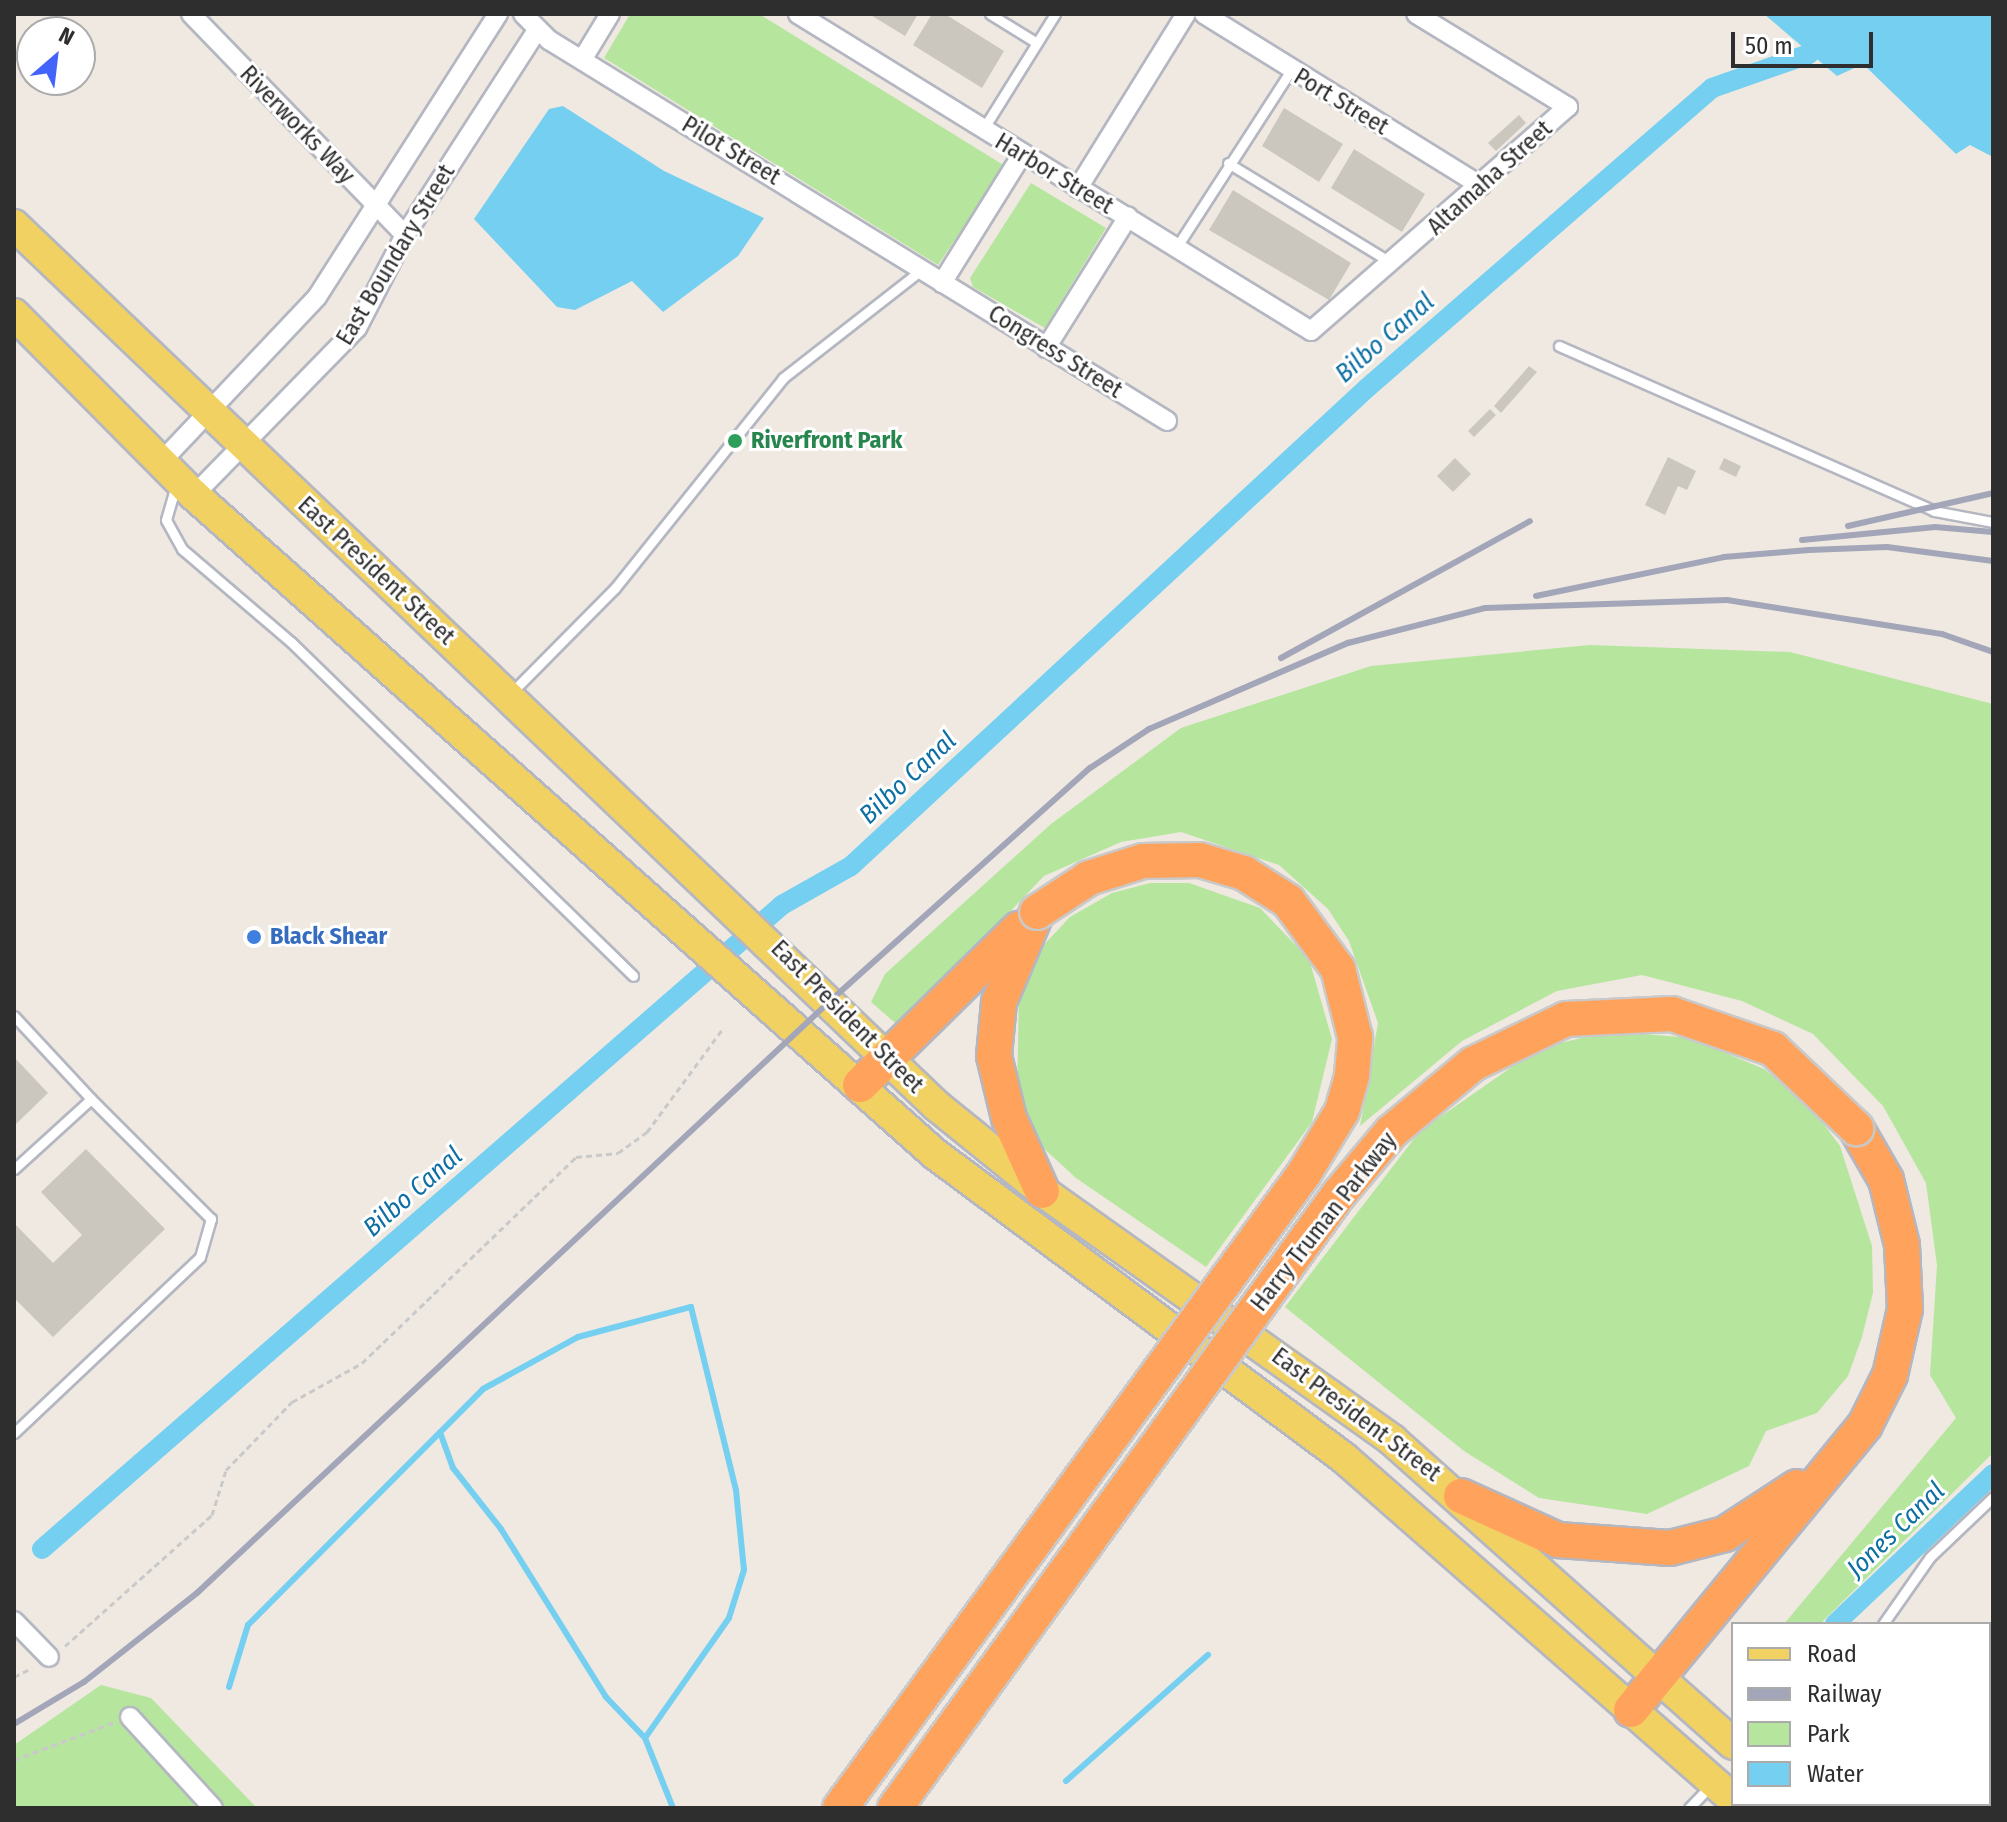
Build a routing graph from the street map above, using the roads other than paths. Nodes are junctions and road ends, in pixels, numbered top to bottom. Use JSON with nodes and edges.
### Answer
{"nodes":[{"id":1,"x":191,"y":14,"type":"edge"},
{"id":2,"x":498,"y":14,"type":"edge"},
{"id":3,"x":523,"y":14,"type":"edge"},
{"id":4,"x":610,"y":14,"type":"edge"},
{"id":5,"x":798,"y":14,"type":"edge"},
{"id":6,"x":990,"y":14,"type":"edge"},
{"id":7,"x":1055,"y":14,"type":"edge"},
{"id":8,"x":1186,"y":14,"type":"edge"},
{"id":9,"x":1204,"y":14,"type":"edge"},
{"id":10,"x":1416,"y":14,"type":"edge"},
{"id":11,"x":538,"y":29,"type":"junction"},
{"id":12,"x":1037,"y":43,"type":"junction"},
{"id":13,"x":582,"y":60,"type":"junction"},
{"id":14,"x":1290,"y":72,"type":"junction"},
{"id":15,"x":982,"y":131,"type":"junction"},
{"id":16,"x":1021,"y":156,"type":"junction"},
{"id":17,"x":1228,"y":163,"type":"junction"},
{"id":18,"x":1481,"y":186,"type":"junction"},
{"id":19,"x":1078,"y":188,"type":"junction"},
{"id":20,"x":376,"y":209,"type":"junction"},
{"id":21,"x":1128,"y":217,"type":"junction"},
{"id":22,"x":14,"y":225,"type":"edge"},
{"id":23,"x":405,"y":235,"type":"junction"},
{"id":24,"x":1176,"y":248,"type":"junction"},
{"id":25,"x":1393,"y":264,"type":"junction"},
{"id":26,"x":921,"y":270,"type":"junction"},
{"id":27,"x":942,"y":283,"type":"junction"},
{"id":28,"x":14,"y":314,"type":"edge"},
{"id":29,"x":1311,"y":331,"type":"joint"},
{"id":30,"x":1559,"y":346,"type":"dead end"},
{"id":31,"x":1046,"y":348,"type":"junction"},
{"id":32,"x":207,"y":413,"type":"junction"},
{"id":33,"x":1167,"y":421,"type":"dead end"},
{"id":34,"x":242,"y":445,"type":"junction"},
{"id":35,"x":178,"y":478,"type":"junction"},
{"id":36,"x":1993,"y":522,"type":"edge"},
{"id":37,"x":509,"y":696,"type":"junction"},
{"id":38,"x":1037,"y":912,"type":"junction"},
{"id":39,"x":633,"y":976,"type":"dead end"},
{"id":40,"x":14,"y":1016,"type":"edge"},
{"id":41,"x":889,"y":1058,"type":"junction"},
{"id":42,"x":860,"y":1085,"type":"junction"},
{"id":43,"x":91,"y":1099,"type":"junction"},
{"id":44,"x":14,"y":1169,"type":"edge"},
{"id":45,"x":1042,"y":1191,"type":"junction"},
{"id":46,"x":1865,"y":1425,"type":"junction"},
{"id":47,"x":14,"y":1433,"type":"edge"},
{"id":48,"x":1461,"y":1496,"type":"junction"},
{"id":49,"x":1993,"y":1497,"type":"edge"},
{"id":50,"x":14,"y":1621,"type":"edge"},
{"id":51,"x":1884,"y":1622,"type":"edge"},
{"id":52,"x":49,"y":1657,"type":"road end"},
{"id":53,"x":1659,"y":1677,"type":"junction"},
{"id":54,"x":1631,"y":1710,"type":"junction"},
{"id":55,"x":130,"y":1717,"type":"road end"},
{"id":56,"x":1731,"y":1742,"type":"edge"},
{"id":57,"x":1723,"y":1791,"type":"edge"},
{"id":58,"x":213,"y":1808,"type":"edge"},
{"id":59,"x":840,"y":1808,"type":"edge"},
{"id":60,"x":895,"y":1808,"type":"edge"},
{"id":61,"x":1689,"y":1808,"type":"edge"}],
"edges":[{"from":1,"to":20,"type":"street","name":"Riverworks Way"},
{"from":2,"to":20,"type":"street","name":"East Boundary Street"},
{"from":3,"to":11,"type":"street","name":"Pilot Street"},
{"from":4,"to":13,"type":"street"},
{"from":5,"to":15,"type":"street","name":"Harbor Street"},
{"from":6,"to":12,"type":"lane"},
{"from":7,"to":12,"type":"lane"},
{"from":8,"to":19,"type":"street"},
{"from":9,"to":14,"type":"street","name":"Port Street"},
{"from":10,"to":18,"type":"street","name":"Altamaha Street"},
{"from":11,"to":13,"type":"street","name":"Pilot Street"},
{"from":11,"to":23,"type":"street","name":"East Boundary Street"},
{"from":12,"to":15,"type":"lane"},
{"from":13,"to":26,"type":"street","name":"Pilot Street"},
{"from":14,"to":17,"type":"lane"},
{"from":14,"to":18,"type":"street","name":"Port Street"},
{"from":15,"to":16,"type":"street","name":"Harbor Street"},
{"from":16,"to":19,"type":"street","name":"Harbor Street"},
{"from":16,"to":27,"type":"street"},
{"from":17,"to":24,"type":"lane"},
{"from":17,"to":25,"type":"lane"},
{"from":18,"to":25,"type":"street","name":"Altamaha Street"},
{"from":19,"to":21,"type":"street","name":"Harbor Street"},
{"from":20,"to":23,"type":"street","name":"Riverworks Way"},
{"from":20,"to":32,"type":"street","name":"East Boundary Street"},
{"from":21,"to":24,"type":"street","name":"Harbor Street"},
{"from":21,"to":31,"type":"street"},
{"from":22,"to":32,"type":"main road","name":"East President Street"},
{"from":23,"to":34,"type":"street","name":"East Boundary Street"},
{"from":24,"to":29,"type":"street","name":"Harbor Street"},
{"from":25,"to":29,"type":"street","name":"Altamaha Street"},
{"from":26,"to":27,"type":"street","name":"Pilot Street"},
{"from":26,"to":37,"type":"lane"},
{"from":27,"to":31,"type":"street","name":"Congress Street"},
{"from":28,"to":35,"type":"main road","name":"East President Street"},
{"from":30,"to":36,"type":"lane"},
{"from":31,"to":33,"type":"street","name":"Congress Street"},
{"from":32,"to":34,"type":"main road","name":"East President Street"},
{"from":32,"to":35,"type":"street","name":"East Boundary Street"},
{"from":34,"to":35,"type":"street","name":"East Boundary Street"},
{"from":34,"to":37,"type":"main road","name":"East President Street"},
{"from":35,"to":39,"type":"lane"},
{"from":35,"to":42,"type":"main road","name":"East President Street"},
{"from":37,"to":41,"type":"main road","name":"East President Street"},
{"from":38,"to":41,"type":"highway","name":"Harry Truman Parkway"},
{"from":38,"to":45,"type":"highway"},
{"from":38,"to":59,"type":"highway","name":"Harry Truman Parkway","bridge":true},
{"from":40,"to":43,"type":"lane"},
{"from":41,"to":42,"type":"highway","name":"Harry Truman Parkway"},
{"from":41,"to":45,"type":"main road","name":"East President Street"},
{"from":42,"to":54,"type":"main road","name":"East President Street"},
{"from":43,"to":44,"type":"lane"},
{"from":43,"to":47,"type":"lane"},
{"from":45,"to":48,"type":"main road","name":"East President Street"},
{"from":46,"to":48,"type":"highway"},
{"from":46,"to":53,"type":"highway"},
{"from":46,"to":60,"type":"highway","name":"Harry Truman Parkway","bridge":true},
{"from":48,"to":53,"type":"main road","name":"East President Street"},
{"from":49,"to":51,"type":"lane"},
{"from":50,"to":52,"type":"street"},
{"from":53,"to":54,"type":"highway"},
{"from":53,"to":56,"type":"main road","name":"East President Street"},
{"from":54,"to":57,"type":"main road","name":"East President Street"},
{"from":55,"to":58,"type":"street"},
{"from":57,"to":61,"type":"lane"}]}
